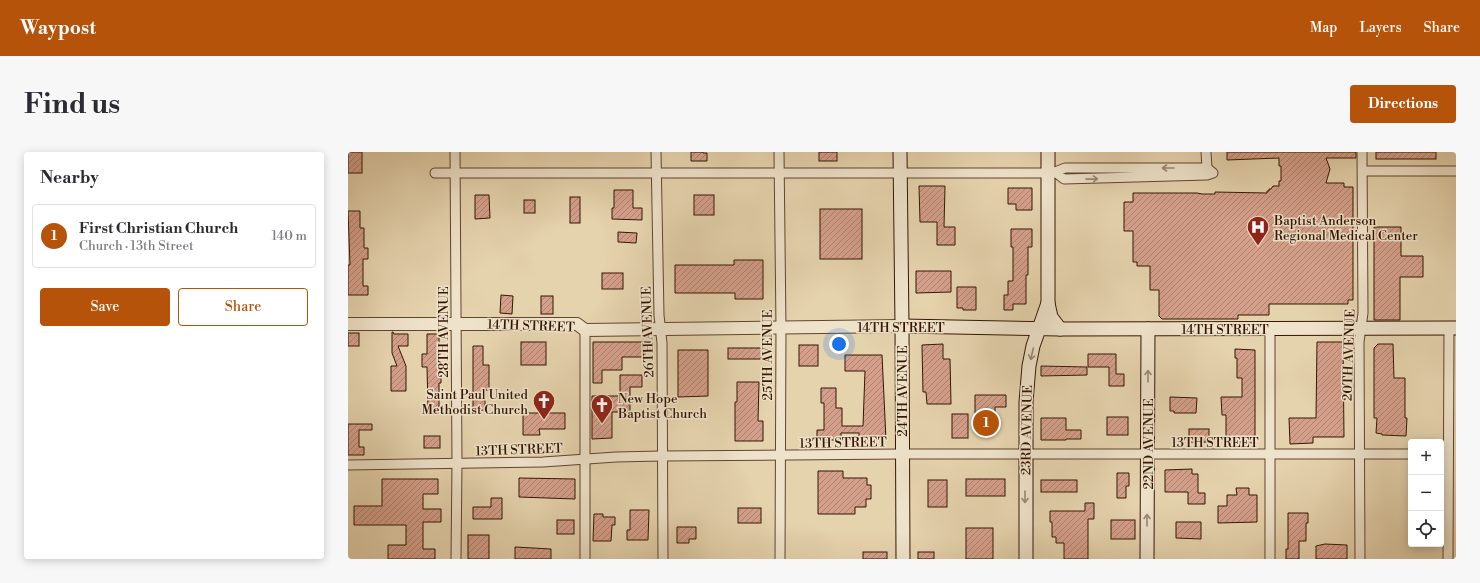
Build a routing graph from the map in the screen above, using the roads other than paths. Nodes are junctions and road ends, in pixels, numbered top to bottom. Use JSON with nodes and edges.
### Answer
{"nodes":[{"id":1,"x":455,"y":152,"type":"edge"},
{"id":2,"x":656,"y":152,"type":"edge"},
{"id":3,"x":778,"y":152,"type":"edge"},
{"id":4,"x":900,"y":152,"type":"edge"},
{"id":5,"x":1048,"y":152,"type":"edge"},
{"id":6,"x":1206,"y":152,"type":"edge"},
{"id":7,"x":1362,"y":152,"type":"edge"},
{"id":8,"x":1456,"y":171,"type":"edge"},
{"id":9,"x":657,"y":172,"type":"junction"},
{"id":10,"x":1052,"y":172,"type":"junction"},
{"id":11,"x":1362,"y":172,"type":"junction"},
{"id":12,"x":434,"y":173,"type":"dead end"},
{"id":13,"x":455,"y":173,"type":"junction"},
{"id":14,"x":779,"y":173,"type":"junction"},
{"id":15,"x":900,"y":173,"type":"junction"},
{"id":16,"x":1048,"y":303,"type":"junction"},
{"id":17,"x":456,"y":323,"type":"junction"},
{"id":18,"x":348,"y":324,"type":"edge"},
{"id":19,"x":902,"y":326,"type":"junction"},
{"id":20,"x":781,"y":328,"type":"junction"},
{"id":21,"x":1040,"y":328,"type":"junction"},
{"id":22,"x":1361,"y":328,"type":"junction"},
{"id":23,"x":1452,"y":328,"type":"edge"},
{"id":24,"x":660,"y":329,"type":"junction"},
{"id":25,"x":1060,"y":329,"type":"junction"},
{"id":26,"x":1148,"y":329,"type":"junction"},
{"id":27,"x":1270,"y":329,"type":"junction"},
{"id":28,"x":585,"y":330,"type":"junction"},
{"id":29,"x":902,"y":454,"type":"junction"},
{"id":30,"x":1025,"y":454,"type":"junction"},
{"id":31,"x":1270,"y":454,"type":"junction"},
{"id":32,"x":1359,"y":454,"type":"junction"},
{"id":33,"x":1408,"y":454,"type":"edge"},
{"id":34,"x":1445,"y":454,"type":"edge"},
{"id":35,"x":780,"y":455,"type":"junction"},
{"id":36,"x":1147,"y":455,"type":"junction"},
{"id":37,"x":662,"y":456,"type":"junction"},
{"id":38,"x":585,"y":460,"type":"junction"},
{"id":39,"x":457,"y":464,"type":"junction"},
{"id":40,"x":348,"y":465,"type":"edge"},
{"id":41,"x":456,"y":559,"type":"edge"},
{"id":42,"x":585,"y":559,"type":"edge"},
{"id":43,"x":663,"y":559,"type":"edge"},
{"id":44,"x":780,"y":559,"type":"edge"},
{"id":45,"x":903,"y":559,"type":"edge"},
{"id":46,"x":1026,"y":559,"type":"edge"},
{"id":47,"x":1147,"y":559,"type":"edge"},
{"id":48,"x":1270,"y":559,"type":"edge"},
{"id":49,"x":1360,"y":559,"type":"edge"},
{"id":50,"x":1448,"y":559,"type":"edge"}],
"edges":[{"from":1,"to":13,"type":"street","name":"28TH AVENUE"},
{"from":2,"to":9,"type":"street","name":"26TH AVENUE"},
{"from":3,"to":14,"type":"street","name":"25TH AVENUE"},
{"from":4,"to":15,"type":"main road","name":"24TH AVENUE"},
{"from":5,"to":10,"type":"main road","name":"23RD AVENUE"},
{"from":6,"to":10,"type":"street"},
{"from":7,"to":11,"type":"street","name":"20TH AVENUE"},
{"from":8,"to":11,"type":"street"},
{"from":9,"to":13,"type":"street"},
{"from":9,"to":14,"type":"street"},
{"from":9,"to":24,"type":"street","name":"26TH AVENUE"},
{"from":10,"to":15,"type":"street"},
{"from":10,"to":16,"type":"main road","name":"23RD AVENUE"},
{"from":11,"to":22,"type":"street","name":"20TH AVENUE"},
{"from":12,"to":13,"type":"street"},
{"from":13,"to":17,"type":"street","name":"28TH AVENUE"},
{"from":14,"to":15,"type":"street"},
{"from":14,"to":20,"type":"street","name":"25TH AVENUE"},
{"from":15,"to":19,"type":"main road","name":"24TH AVENUE"},
{"from":16,"to":21,"type":"main road","name":"23RD AVENUE"},
{"from":16,"to":25,"type":"main road","name":"23RD AVENUE"},
{"from":17,"to":18,"type":"street","name":"14TH STREET"},
{"from":17,"to":28,"type":"street","name":"14TH STREET"},
{"from":17,"to":39,"type":"street","name":"28TH AVENUE"},
{"from":19,"to":20,"type":"street","name":"14TH STREET"},
{"from":19,"to":21,"type":"main road","name":"14TH STREET"},
{"from":19,"to":29,"type":"main road","name":"24TH AVENUE"},
{"from":20,"to":24,"type":"street","name":"14TH STREET"},
{"from":20,"to":35,"type":"street","name":"25TH AVENUE"},
{"from":21,"to":25,"type":"main road","name":"14TH STREET"},
{"from":21,"to":30,"type":"main road","name":"23RD AVENUE","one_way":true},
{"from":22,"to":23,"type":"main road","name":"14TH STREET"},
{"from":22,"to":27,"type":"main road","name":"14TH STREET"},
{"from":22,"to":32,"type":"street","name":"20TH AVENUE"},
{"from":23,"to":34,"type":"street"},
{"from":24,"to":28,"type":"street","name":"14TH STREET"},
{"from":24,"to":37,"type":"street","name":"26TH AVENUE"},
{"from":25,"to":26,"type":"main road","name":"14TH STREET"},
{"from":26,"to":27,"type":"main road","name":"14TH STREET"},
{"from":36,"to":26,"type":"main road","name":"22ND AVENUE","one_way":true},
{"from":27,"to":31,"type":"street"},
{"from":28,"to":38,"type":"street"},
{"from":29,"to":30,"type":"street","name":"13TH STREET"},
{"from":29,"to":35,"type":"street","name":"13TH STREET"},
{"from":29,"to":45,"type":"main road","name":"24TH AVENUE"},
{"from":30,"to":36,"type":"street","name":"13TH STREET"},
{"from":30,"to":46,"type":"main road","name":"23RD AVENUE","one_way":true},
{"from":31,"to":32,"type":"street","name":"13TH STREET"},
{"from":31,"to":36,"type":"street","name":"13TH STREET"},
{"from":31,"to":48,"type":"street"},
{"from":32,"to":33,"type":"street","name":"13TH STREET"},
{"from":32,"to":49,"type":"street","name":"20TH AVENUE"},
{"from":34,"to":50,"type":"street"},
{"from":35,"to":37,"type":"street","name":"13TH STREET"},
{"from":35,"to":44,"type":"street","name":"25TH AVENUE"},
{"from":47,"to":36,"type":"main road","name":"22ND AVENUE","one_way":true},
{"from":37,"to":38,"type":"street","name":"13TH STREET"},
{"from":37,"to":43,"type":"street","name":"26TH AVENUE"},
{"from":38,"to":39,"type":"street","name":"13TH STREET"},
{"from":38,"to":42,"type":"street"},
{"from":39,"to":40,"type":"street","name":"13TH STREET"},
{"from":39,"to":41,"type":"street","name":"28TH AVENUE"}]}
